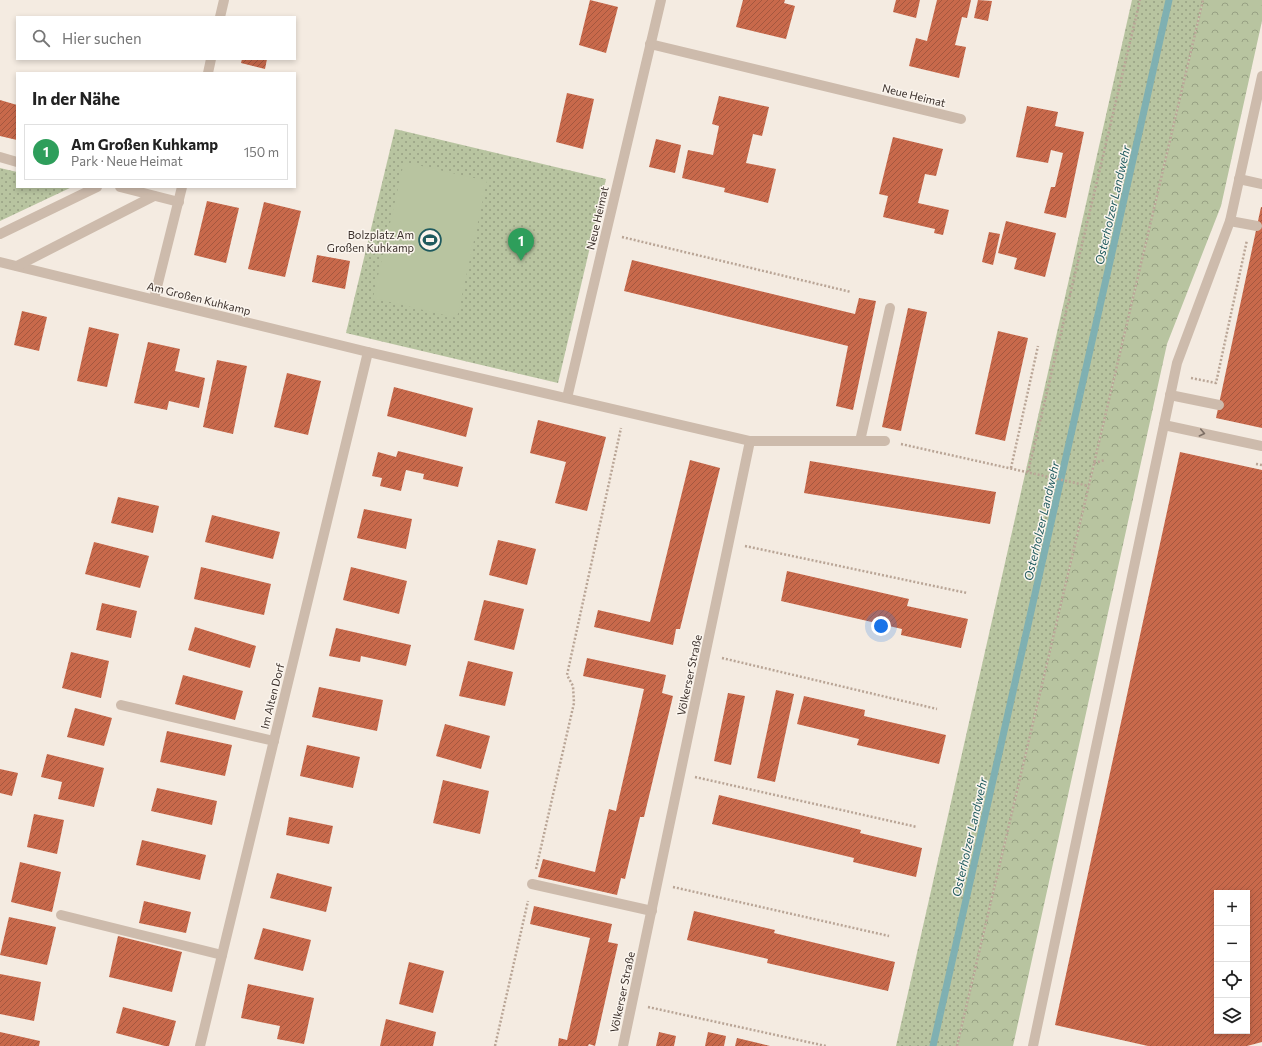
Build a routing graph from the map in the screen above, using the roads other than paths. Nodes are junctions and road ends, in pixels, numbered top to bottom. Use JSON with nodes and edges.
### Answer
{"nodes":[{"id":1,"x":224,"y":0,"type":"edge"},
{"id":2,"x":661,"y":0,"type":"edge"},
{"id":3,"x":220,"y":16,"type":"edge"},
{"id":4,"x":650,"y":44,"type":"junction"},
{"id":5,"x":211,"y":60,"type":"edge"},
{"id":6,"x":208,"y":72,"type":"edge"},
{"id":7,"x":1262,"y":76,"type":"edge"},
{"id":8,"x":961,"y":119,"type":"dead end"},
{"id":9,"x":0,"y":157,"type":"edge"},
{"id":10,"x":16,"y":162,"type":"edge"},
{"id":11,"x":1239,"y":179,"type":"junction"},
{"id":12,"x":1262,"y":184,"type":"edge"},
{"id":13,"x":95,"y":188,"type":"edge"},
{"id":14,"x":124,"y":188,"type":"edge"},
{"id":15,"x":182,"y":188,"type":"edge"},
{"id":16,"x":154,"y":196,"type":"junction"},
{"id":17,"x":179,"y":202,"type":"junction"},
{"id":18,"x":1230,"y":221,"type":"junction"},
{"id":19,"x":1254,"y":226,"type":"road end"},
{"id":20,"x":0,"y":234,"type":"edge"},
{"id":21,"x":0,"y":262,"type":"edge"},
{"id":22,"x":17,"y":266,"type":"junction"},
{"id":23,"x":154,"y":299,"type":"junction"},
{"id":24,"x":890,"y":308,"type":"dead end"},
{"id":25,"x":368,"y":352,"type":"junction"},
{"id":26,"x":1170,"y":395,"type":"junction"},
{"id":27,"x":567,"y":398,"type":"junction"},
{"id":28,"x":1219,"y":405,"type":"dead end"},
{"id":29,"x":1164,"y":425,"type":"junction"},
{"id":30,"x":750,"y":441,"type":"junction"},
{"id":31,"x":860,"y":441,"type":"junction"},
{"id":32,"x":885,"y":441,"type":"road end"},
{"id":33,"x":1262,"y":446,"type":"edge"},
{"id":34,"x":121,"y":705,"type":"dead end"},
{"id":35,"x":274,"y":742,"type":"junction"},
{"id":36,"x":532,"y":884,"type":"road end"},
{"id":37,"x":652,"y":910,"type":"junction"},
{"id":38,"x":61,"y":915,"type":"dead end"},
{"id":39,"x":222,"y":955,"type":"junction"},
{"id":40,"x":200,"y":1046,"type":"edge"},
{"id":41,"x":623,"y":1046,"type":"edge"},
{"id":42,"x":1033,"y":1046,"type":"edge"}],
"edges":[{"from":1,"to":3,"type":"street"},
{"from":2,"to":4,"type":"street","name":"Neue Heimat"},
{"from":4,"to":8,"type":"street","name":"Neue Heimat"},
{"from":4,"to":27,"type":"street","name":"Neue Heimat"},
{"from":5,"to":6,"type":"street"},
{"from":7,"to":11,"type":"street"},
{"from":9,"to":10,"type":"street"},
{"from":11,"to":12,"type":"street"},
{"from":11,"to":18,"type":"street"},
{"from":13,"to":20,"type":"street"},
{"from":14,"to":16,"type":"street"},
{"from":15,"to":17,"type":"street"},
{"from":16,"to":17,"type":"street"},
{"from":16,"to":22,"type":"street"},
{"from":17,"to":23,"type":"street"},
{"from":18,"to":19,"type":"street"},
{"from":18,"to":26,"type":"street"},
{"from":21,"to":22,"type":"street","name":"Am Großen Kuhkamp"},
{"from":22,"to":23,"type":"street","name":"Am Großen Kuhkamp"},
{"from":23,"to":25,"type":"street","name":"Am Großen Kuhkamp"},
{"from":24,"to":31,"type":"street"},
{"from":25,"to":27,"type":"street","name":"Am Großen Kuhkamp"},
{"from":25,"to":35,"type":"street","name":"Im Alten Dorf"},
{"from":26,"to":28,"type":"street"},
{"from":26,"to":29,"type":"street"},
{"from":27,"to":30,"type":"street","name":"Am Großen Kuhkamp"},
{"from":29,"to":33,"type":"street","one_way":true},
{"from":29,"to":42,"type":"street"},
{"from":30,"to":31,"type":"street"},
{"from":30,"to":37,"type":"street","name":"Völkerser Straße"},
{"from":31,"to":32,"type":"street"},
{"from":34,"to":35,"type":"street"},
{"from":35,"to":39,"type":"street","name":"Im Alten Dorf"},
{"from":36,"to":37,"type":"street"},
{"from":37,"to":41,"type":"street","name":"Völkerser Straße"},
{"from":38,"to":39,"type":"street"},
{"from":39,"to":40,"type":"street","name":"Im Alten Dorf"}]}
